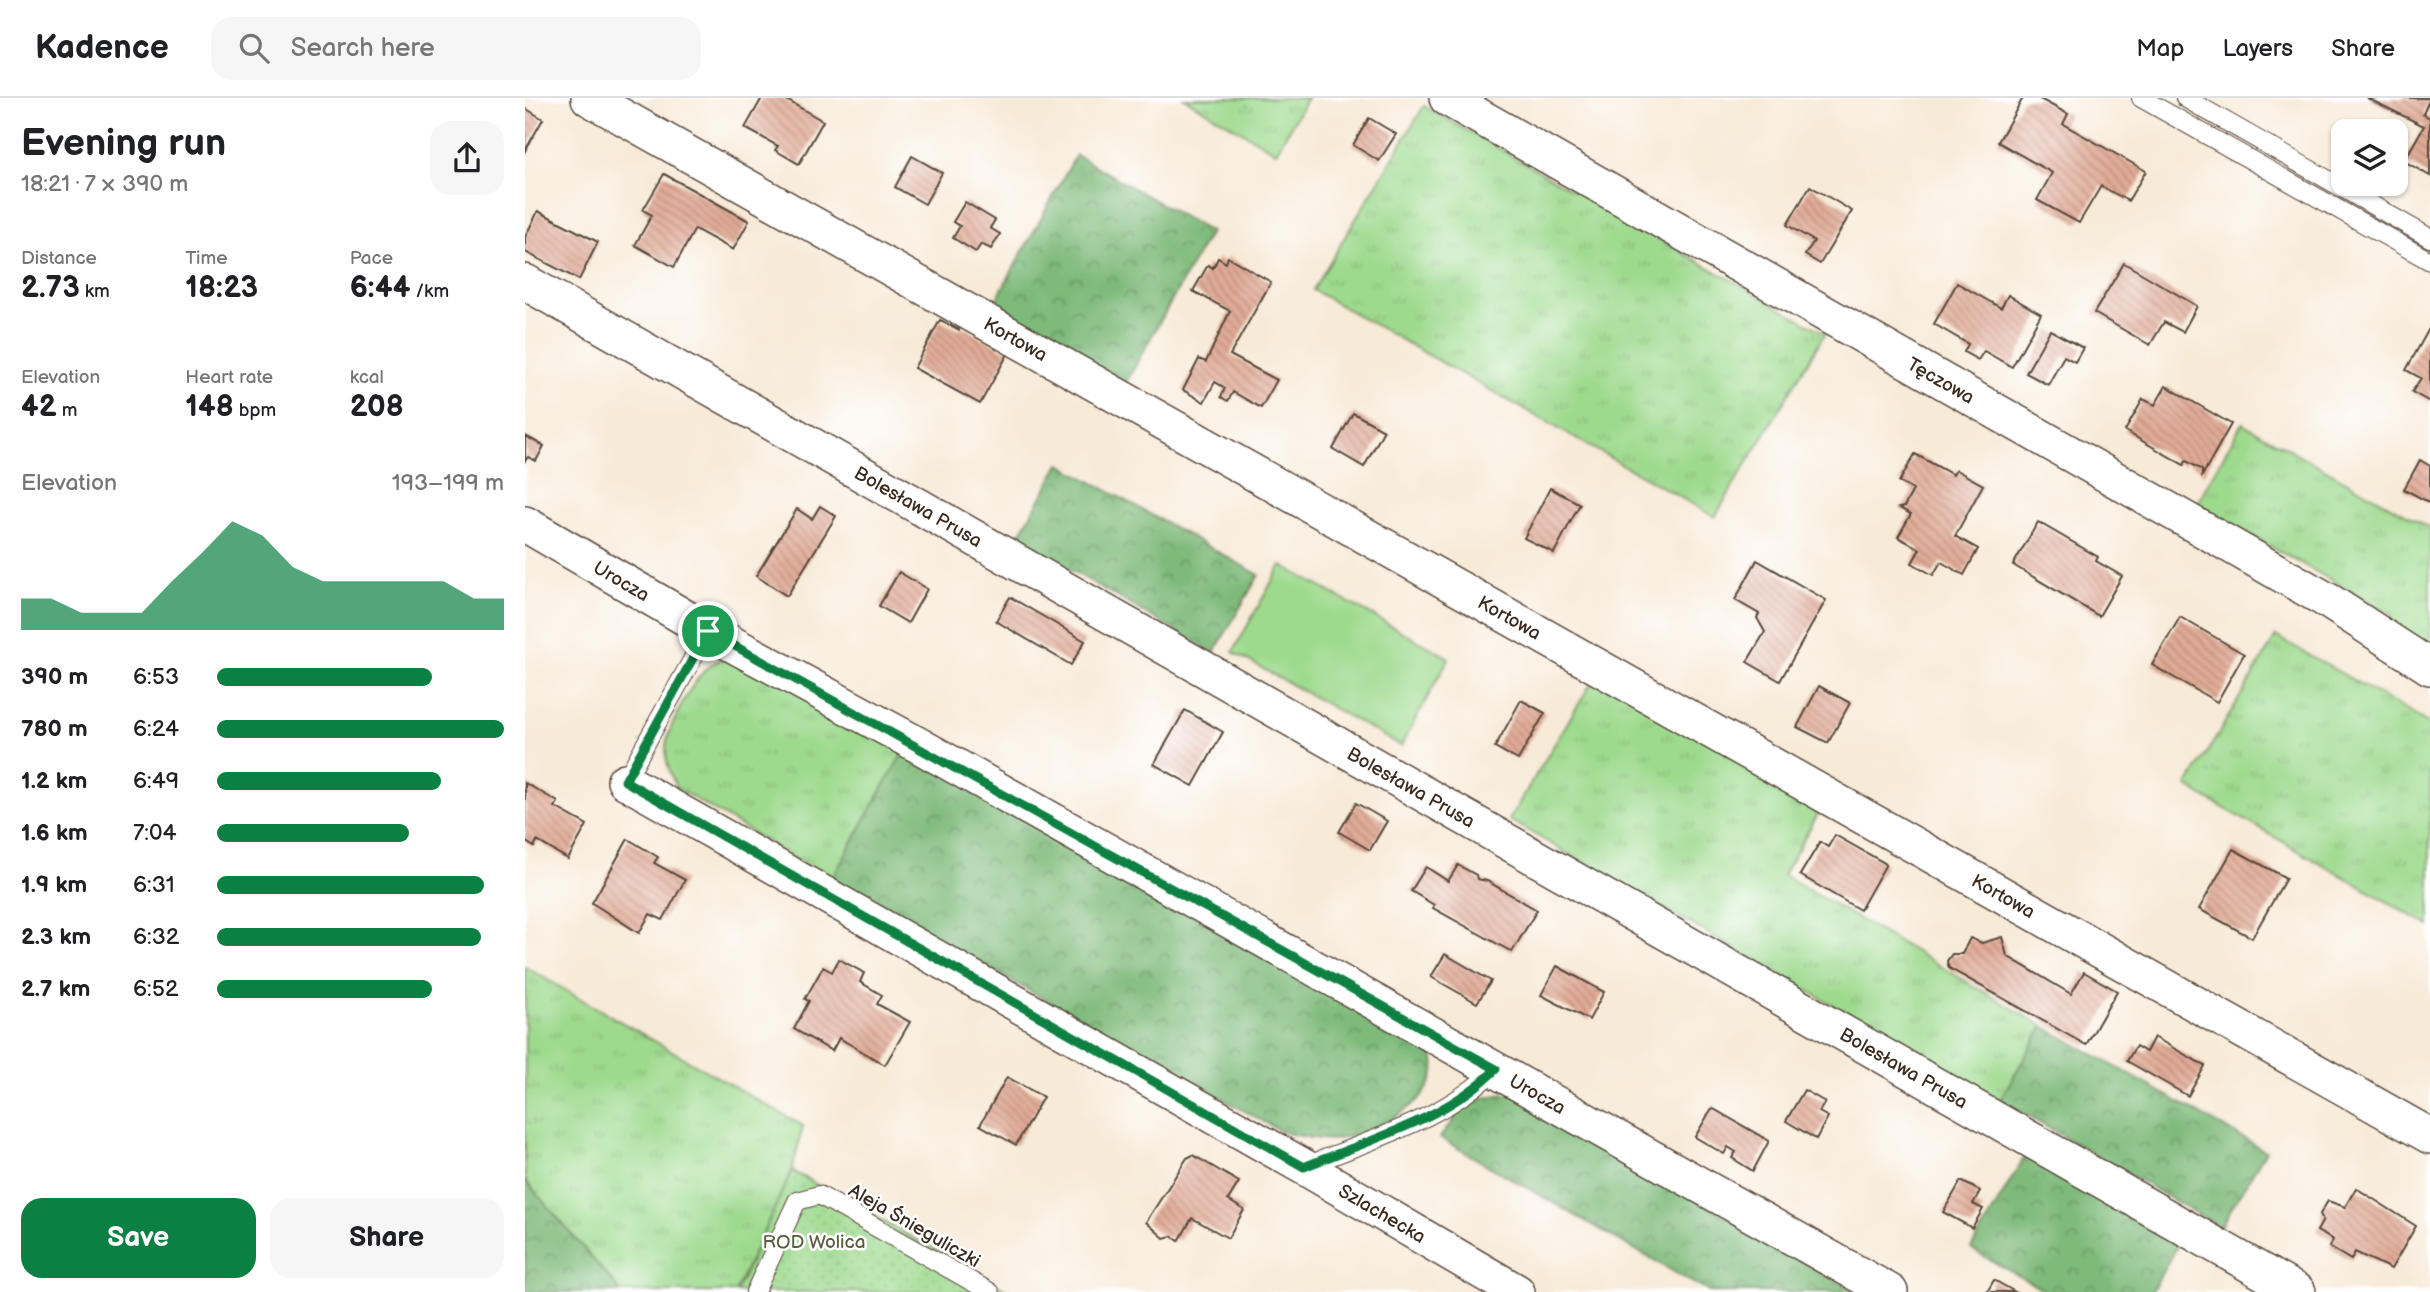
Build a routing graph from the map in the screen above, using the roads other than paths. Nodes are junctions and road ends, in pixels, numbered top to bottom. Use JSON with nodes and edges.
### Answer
{"nodes":[{"id":1,"x":589,"y":98,"type":"edge"},
{"id":2,"x":1447,"y":98,"type":"edge"},
{"id":3,"x":2141,"y":98,"type":"edge"},
{"id":4,"x":2185,"y":98,"type":"edge"},
{"id":5,"x":2430,"y":238,"type":"edge"},
{"id":6,"x":2430,"y":261,"type":"edge"},
{"id":7,"x":525,"y":282,"type":"edge"},
{"id":8,"x":525,"y":524,"type":"edge"},
{"id":9,"x":708,"y":631,"type":"junction"},
{"id":10,"x":2430,"y":667,"type":"edge"},
{"id":11,"x":625,"y":781,"type":"joint"},
{"id":12,"x":1496,"y":1069,"type":"junction"},
{"id":13,"x":2430,"y":1136,"type":"edge"},
{"id":14,"x":1304,"y":1167,"type":"junction"},
{"id":15,"x":755,"y":1292,"type":"edge"},
{"id":16,"x":990,"y":1292,"type":"edge"},
{"id":17,"x":1517,"y":1292,"type":"edge"},
{"id":18,"x":1890,"y":1292,"type":"edge"},
{"id":19,"x":2298,"y":1292,"type":"edge"}],
"edges":[{"from":1,"to":13,"type":"street","name":"Kortowa"},
{"from":2,"to":10,"type":"street","name":"Tęczowa"},
{"from":3,"to":6,"type":"lane"},
{"from":4,"to":5,"type":"lane"},
{"from":7,"to":19,"type":"street","name":"Bolesława Prusa"},
{"from":8,"to":9,"type":"street","name":"Urocza"},
{"from":9,"to":11,"type":"lane"},
{"from":9,"to":12,"type":"street","name":"Urocza"},
{"from":11,"to":14,"type":"street","name":"Szlachecka"},
{"from":12,"to":14,"type":"lane"},
{"from":12,"to":18,"type":"street","name":"Urocza"},
{"from":14,"to":17,"type":"street","name":"Szlachecka"},
{"from":15,"to":16,"type":"lane","name":"Aleja Śnieguliczki"}]}
